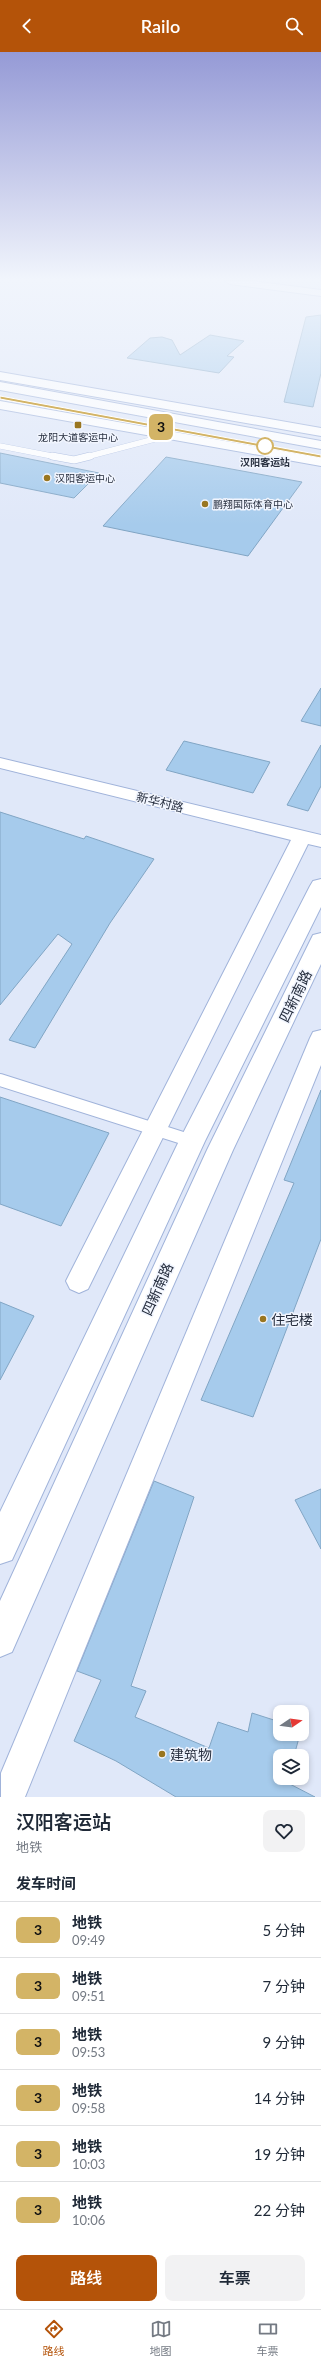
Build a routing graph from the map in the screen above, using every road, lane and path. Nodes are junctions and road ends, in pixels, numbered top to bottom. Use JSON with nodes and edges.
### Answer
{"nodes":[{"id":1,"x":0,"y":376,"type":"edge"},
{"id":2,"x":0,"y":380,"type":"edge"},
{"id":3,"x":0,"y":386,"type":"edge"},
{"id":4,"x":0,"y":396,"type":"edge"},
{"id":5,"x":83,"y":401,"type":"junction"},
{"id":6,"x":0,"y":405,"type":"edge"},
{"id":7,"x":321,"y":432,"type":"edge"},
{"id":8,"x":226,"y":433,"type":"junction"},
{"id":9,"x":170,"y":435,"type":"junction"},
{"id":10,"x":321,"y":445,"type":"edge"},
{"id":11,"x":0,"y":446,"type":"edge"},
{"id":12,"x":321,"y":454,"type":"edge"},
{"id":13,"x":321,"y":462,"type":"edge"},
{"id":14,"x":0,"y":764,"type":"edge"},
{"id":15,"x":311,"y":839,"type":"edge"},
{"id":16,"x":321,"y":886,"type":"edge"},
{"id":17,"x":321,"y":942,"type":"edge"},
{"id":18,"x":321,"y":1038,"type":"edge"},
{"id":19,"x":0,"y":1080,"type":"edge"},
{"id":20,"x":155,"y":1129,"type":"junction"},
{"id":21,"x":192,"y":1141,"type":"junction"},
{"id":22,"x":79,"y":1281,"type":"dead end"},
{"id":23,"x":0,"y":1548,"type":"edge"},
{"id":24,"x":0,"y":1640,"type":"edge"},
{"id":25,"x":13,"y":1785,"type":"dead end"}],
"edges":[{"from":1,"to":7,"type":"main road"},
{"from":2,"to":5,"type":"main road"},
{"from":3,"to":5,"type":"main road"},
{"from":4,"to":8,"type":"main road"},
{"from":5,"to":8,"type":"main road"},
{"from":6,"to":9,"type":"main road"},
{"from":8,"to":10,"type":"main road"},
{"from":8,"to":12,"type":"main road"},
{"from":9,"to":11,"type":"lane"},
{"from":9,"to":13,"type":"main road"},
{"from":14,"to":15,"type":"street","name":"新华村路"},
{"from":15,"to":20,"type":"street"},
{"from":16,"to":21,"type":"main road","name":"四新南路"},
{"from":17,"to":24,"type":"main road","name":"四新南路"},
{"from":18,"to":25,"type":"street"},
{"from":19,"to":20,"type":"lane"},
{"from":20,"to":21,"type":"lane"},
{"from":20,"to":22,"type":"street"},
{"from":21,"to":23,"type":"main road","name":"四新南路"}]}
